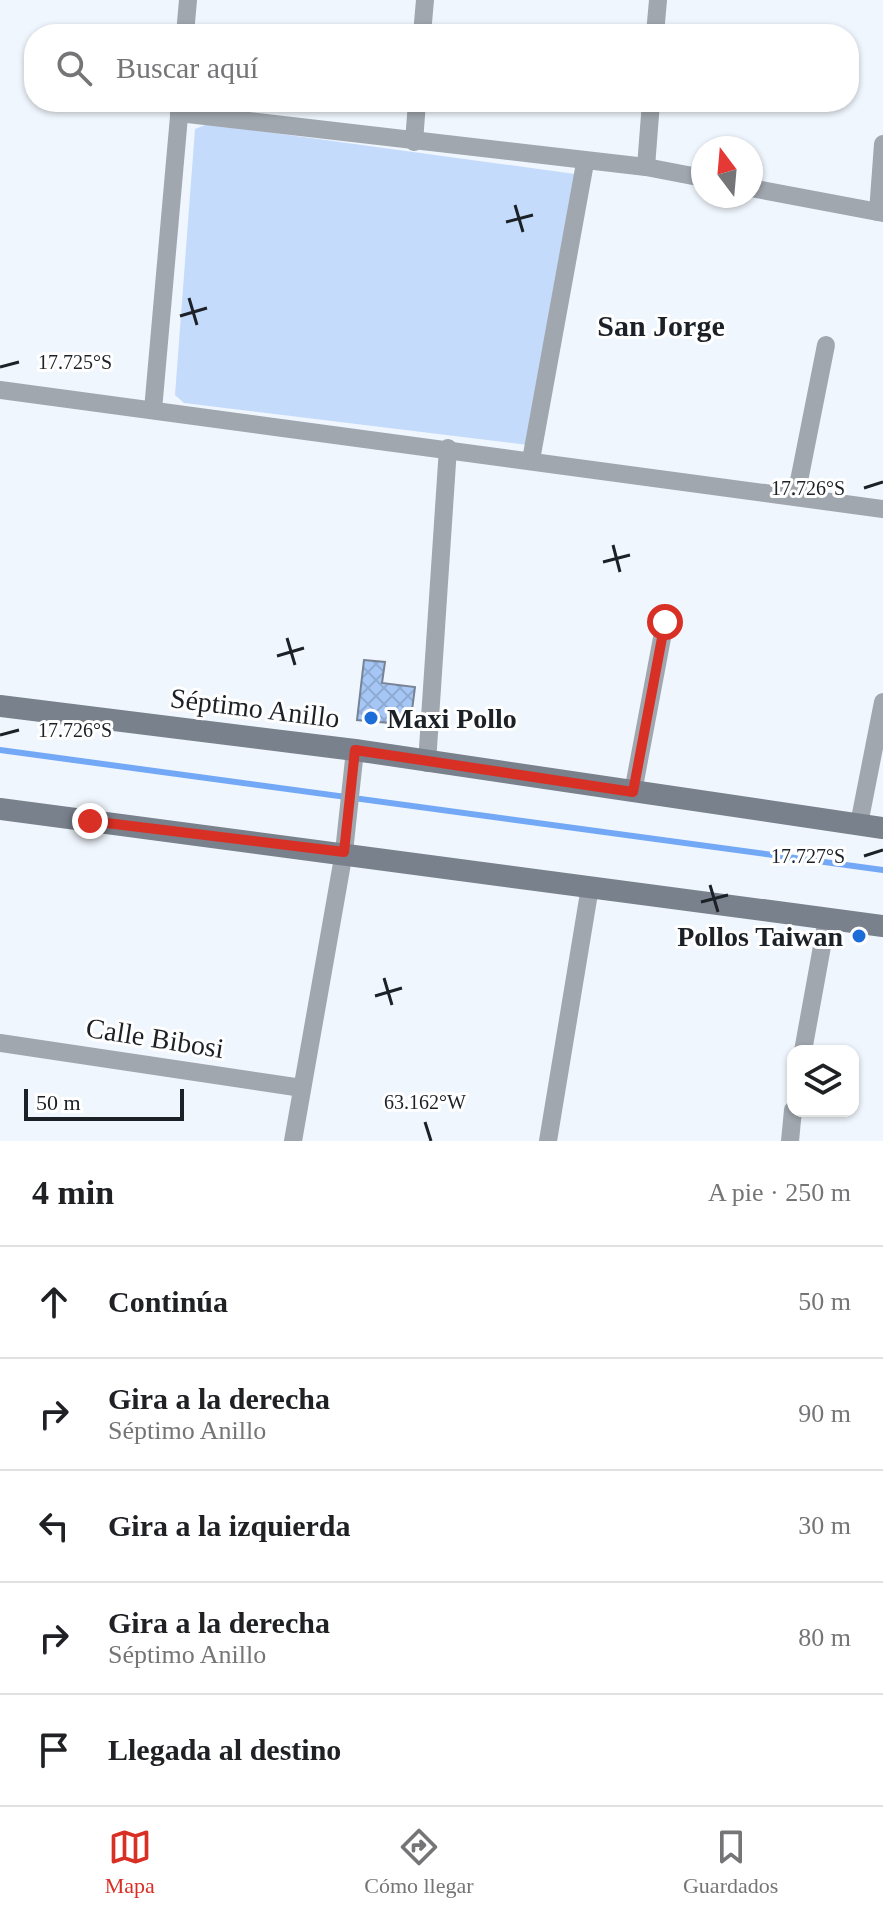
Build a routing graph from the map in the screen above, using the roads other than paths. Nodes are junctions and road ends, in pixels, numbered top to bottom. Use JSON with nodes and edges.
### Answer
{"nodes":[{"id":1,"x":188,"y":0,"type":"edge"},
{"id":2,"x":425,"y":0,"type":"edge"},
{"id":3,"x":658,"y":0,"type":"edge"},
{"id":4,"x":186,"y":24,"type":"edge"},
{"id":5,"x":423,"y":24,"type":"edge"},
{"id":6,"x":656,"y":24,"type":"edge"},
{"id":7,"x":180,"y":112,"type":"edge"},
{"id":8,"x":208,"y":112,"type":"edge"},
{"id":9,"x":416,"y":112,"type":"edge"},
{"id":10,"x":650,"y":112,"type":"edge"},
{"id":11,"x":414,"y":142,"type":"junction"},
{"id":12,"x":883,"y":144,"type":"edge"},
{"id":13,"x":585,"y":163,"type":"junction"},
{"id":14,"x":646,"y":167,"type":"junction"},
{"id":15,"x":691,"y":176,"type":"edge"},
{"id":16,"x":763,"y":190,"type":"edge"},
{"id":17,"x":880,"y":213,"type":"edge"},
{"id":18,"x":826,"y":345,"type":"dead end"},
{"id":19,"x":0,"y":390,"type":"edge"},
{"id":20,"x":153,"y":410,"type":"junction"},
{"id":21,"x":448,"y":448,"type":"junction"},
{"id":22,"x":531,"y":460,"type":"junction"},
{"id":23,"x":796,"y":496,"type":"junction"},
{"id":24,"x":883,"y":509,"type":"edge"},
{"id":25,"x":665,"y":622,"type":"dead end"},
{"id":26,"x":883,"y":702,"type":"edge"},
{"id":27,"x":0,"y":706,"type":"edge"},
{"id":28,"x":355,"y":750,"type":"junction"},
{"id":29,"x":427,"y":763,"type":"junction"},
{"id":30,"x":633,"y":792,"type":"junction"},
{"id":31,"x":0,"y":809,"type":"edge"},
{"id":32,"x":859,"y":824,"type":"junction"},
{"id":33,"x":883,"y":828,"type":"edge"},
{"id":34,"x":344,"y":852,"type":"junction"},
{"id":35,"x":590,"y":887,"type":"junction"},
{"id":36,"x":827,"y":919,"type":"junction"},
{"id":37,"x":883,"y":926,"type":"edge"},
{"id":38,"x":0,"y":1043,"type":"edge"},
{"id":39,"x":804,"y":1045,"type":"edge"},
{"id":40,"x":302,"y":1088,"type":"junction"},
{"id":41,"x":792,"y":1117,"type":"edge"},
{"id":42,"x":293,"y":1141,"type":"edge"},
{"id":43,"x":548,"y":1141,"type":"edge"},
{"id":44,"x":790,"y":1141,"type":"edge"}],
"edges":[{"from":1,"to":4,"type":"street"},
{"from":2,"to":5,"type":"street"},
{"from":3,"to":6,"type":"street"},
{"from":7,"to":20,"type":"street"},
{"from":8,"to":11,"type":"street"},
{"from":9,"to":11,"type":"street"},
{"from":10,"to":14,"type":"street"},
{"from":11,"to":13,"type":"street"},
{"from":12,"to":17,"type":"street"},
{"from":13,"to":14,"type":"street"},
{"from":13,"to":22,"type":"street"},
{"from":14,"to":15,"type":"street"},
{"from":16,"to":17,"type":"street"},
{"from":18,"to":23,"type":"street"},
{"from":19,"to":20,"type":"street"},
{"from":20,"to":21,"type":"street"},
{"from":21,"to":22,"type":"street"},
{"from":21,"to":29,"type":"street"},
{"from":22,"to":23,"type":"street"},
{"from":23,"to":24,"type":"street"},
{"from":25,"to":30,"type":"street"},
{"from":26,"to":32,"type":"street"},
{"from":27,"to":28,"type":"main road","name":"Séptimo Anillo"},
{"from":28,"to":29,"type":"main road","name":"Séptimo Anillo"},
{"from":28,"to":34,"type":"street"},
{"from":29,"to":30,"type":"main road","name":"Séptimo Anillo"},
{"from":30,"to":32,"type":"main road","name":"Séptimo Anillo"},
{"from":31,"to":34,"type":"main road"},
{"from":32,"to":33,"type":"main road","name":"Séptimo Anillo"},
{"from":34,"to":35,"type":"main road"},
{"from":34,"to":40,"type":"street"},
{"from":35,"to":36,"type":"main road"},
{"from":35,"to":43,"type":"street"},
{"from":36,"to":37,"type":"main road"},
{"from":36,"to":39,"type":"street"},
{"from":38,"to":40,"type":"street","name":"Calle Bibosi"},
{"from":40,"to":42,"type":"street"},
{"from":41,"to":44,"type":"street"}]}
